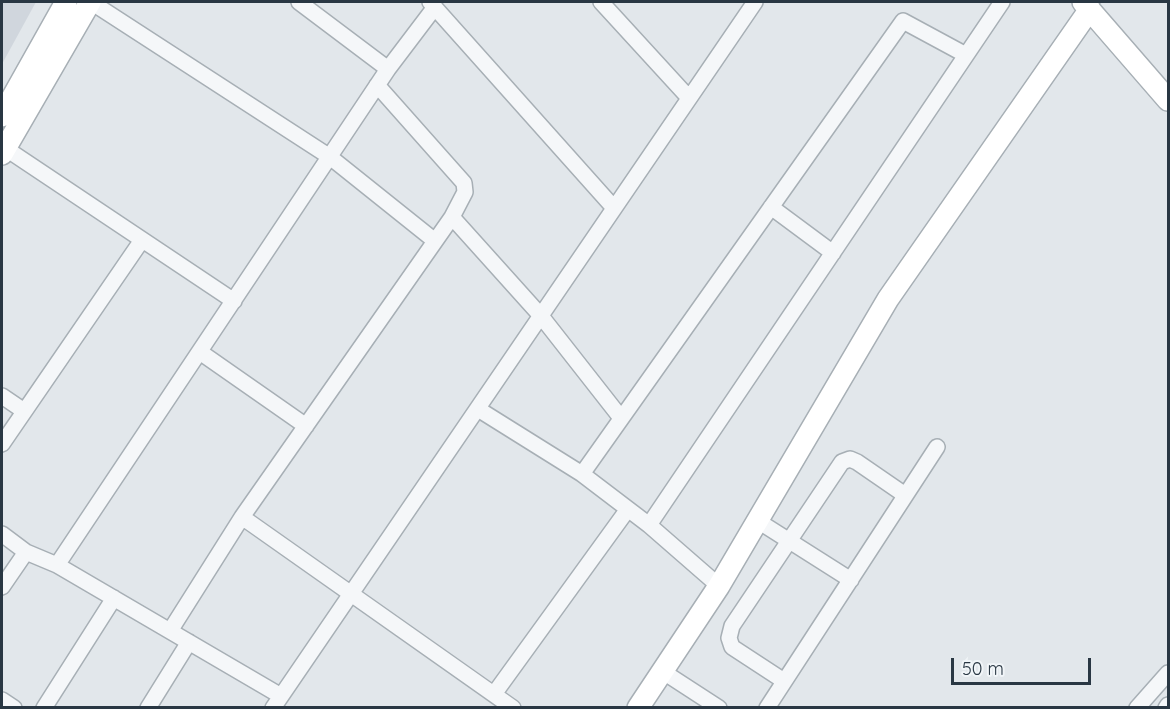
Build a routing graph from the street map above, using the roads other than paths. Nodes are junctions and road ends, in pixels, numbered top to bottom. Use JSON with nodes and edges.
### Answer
{"nodes":[{"id":1,"x":66,"y":2,"type":"edge"},
{"id":2,"x":90,"y":2,"type":"edge"},
{"id":3,"x":298,"y":2,"type":"edge"},
{"id":4,"x":601,"y":2,"type":"edge"},
{"id":5,"x":755,"y":2,"type":"edge"},
{"id":6,"x":1002,"y":2,"type":"edge"},
{"id":7,"x":432,"y":4,"type":"edge"},
{"id":8,"x":1086,"y":5,"type":"edge"},
{"id":9,"x":966,"y":55,"type":"junction"},
{"id":10,"x":388,"y":69,"type":"junction"},
{"id":11,"x":377,"y":85,"type":"junction"},
{"id":12,"x":689,"y":98,"type":"junction"},
{"id":13,"x":1168,"y":100,"type":"edge"},
{"id":14,"x":2,"y":116,"type":"edge"},
{"id":15,"x":2,"y":150,"type":"edge"},
{"id":16,"x":330,"y":157,"type":"junction"},
{"id":17,"x":771,"y":207,"type":"junction"},
{"id":18,"x":614,"y":208,"type":"junction"},
{"id":19,"x":452,"y":217,"type":"junction"},
{"id":20,"x":142,"y":240,"type":"junction"},
{"id":21,"x":435,"y":241,"type":"junction"},
{"id":22,"x":832,"y":253,"type":"junction"},
{"id":23,"x":234,"y":301,"type":"junction"},
{"id":24,"x":541,"y":316,"type":"junction"},
{"id":25,"x":200,"y":352,"type":"junction"},
{"id":26,"x":2,"y":396,"type":"edge"},
{"id":27,"x":478,"y":409,"type":"junction"},
{"id":28,"x":24,"y":411,"type":"junction"},
{"id":29,"x":621,"y":418,"type":"junction"},
{"id":30,"x":306,"y":426,"type":"junction"},
{"id":31,"x":2,"y":444,"type":"edge"},
{"id":32,"x":937,"y":447,"type":"dead end"},
{"id":33,"x":582,"y":474,"type":"junction"},
{"id":34,"x":906,"y":495,"type":"junction"},
{"id":35,"x":628,"y":509,"type":"junction"},
{"id":36,"x":242,"y":517,"type":"junction"},
{"id":37,"x":758,"y":520,"type":"junction"},
{"id":38,"x":649,"y":525,"type":"junction"},
{"id":39,"x":2,"y":534,"type":"edge"},
{"id":40,"x":791,"y":539,"type":"junction"},
{"id":41,"x":26,"y":552,"type":"junction"},
{"id":42,"x":57,"y":565,"type":"junction"},
{"id":43,"x":851,"y":580,"type":"junction"},
{"id":44,"x":719,"y":586,"type":"junction"},
{"id":45,"x":2,"y":587,"type":"edge"},
{"id":46,"x":352,"y":594,"type":"junction"},
{"id":47,"x":114,"y":598,"type":"junction"},
{"id":48,"x":170,"y":631,"type":"junction"},
{"id":49,"x":189,"y":642,"type":"junction"},
{"id":50,"x":662,"y":671,"type":"junction"},
{"id":51,"x":1168,"y":673,"type":"edge"},
{"id":52,"x":784,"y":681,"type":"junction"},
{"id":53,"x":494,"y":694,"type":"junction"},
{"id":54,"x":2,"y":700,"type":"edge"},
{"id":55,"x":277,"y":702,"type":"edge"},
{"id":56,"x":14,"y":708,"type":"edge"},
{"id":57,"x":44,"y":708,"type":"edge"},
{"id":58,"x":148,"y":708,"type":"edge"},
{"id":59,"x":513,"y":708,"type":"edge"},
{"id":60,"x":638,"y":708,"type":"edge"},
{"id":61,"x":719,"y":708,"type":"edge"},
{"id":62,"x":767,"y":708,"type":"edge"},
{"id":63,"x":1137,"y":708,"type":"edge"}],
"edges":[{"from":1,"to":14,"type":"street"},
{"from":2,"to":15,"type":"street"},
{"from":2,"to":16,"type":"street"},
{"from":3,"to":10,"type":"street"},
{"from":4,"to":12,"type":"street"},
{"from":5,"to":12,"type":"street"},
{"from":6,"to":9,"type":"street"},
{"from":7,"to":10,"type":"street"},
{"from":7,"to":18,"type":"street"},
{"from":8,"to":13,"type":"street"},
{"from":8,"to":37,"type":"street"},
{"from":9,"to":17,"type":"street"},
{"from":9,"to":22,"type":"street"},
{"from":10,"to":11,"type":"street"},
{"from":11,"to":16,"type":"street"},
{"from":11,"to":19,"type":"street"},
{"from":12,"to":18,"type":"street"},
{"from":15,"to":20,"type":"street"},
{"from":16,"to":21,"type":"street"},
{"from":16,"to":23,"type":"street"},
{"from":17,"to":22,"type":"street"},
{"from":17,"to":29,"type":"street"},
{"from":18,"to":24,"type":"street"},
{"from":19,"to":21,"type":"street"},
{"from":19,"to":24,"type":"street"},
{"from":20,"to":23,"type":"street"},
{"from":20,"to":28,"type":"street"},
{"from":21,"to":30,"type":"street"},
{"from":22,"to":38,"type":"street"},
{"from":23,"to":25,"type":"street"},
{"from":24,"to":27,"type":"street"},
{"from":24,"to":29,"type":"street"},
{"from":25,"to":30,"type":"street"},
{"from":25,"to":42,"type":"street"},
{"from":26,"to":28,"type":"street"},
{"from":27,"to":33,"type":"street"},
{"from":27,"to":46,"type":"street"},
{"from":28,"to":31,"type":"street"},
{"from":29,"to":33,"type":"street"},
{"from":30,"to":36,"type":"street"},
{"from":32,"to":34,"type":"street"},
{"from":33,"to":35,"type":"street"},
{"from":34,"to":40,"type":"street"},
{"from":34,"to":43,"type":"street"},
{"from":35,"to":38,"type":"street"},
{"from":35,"to":53,"type":"street"},
{"from":36,"to":46,"type":"street"},
{"from":36,"to":48,"type":"street"},
{"from":37,"to":40,"type":"street"},
{"from":37,"to":44,"type":"street"},
{"from":38,"to":44,"type":"street"},
{"from":39,"to":41,"type":"street"},
{"from":40,"to":43,"type":"street"},
{"from":40,"to":52,"type":"street"},
{"from":41,"to":42,"type":"street"},
{"from":41,"to":45,"type":"street"},
{"from":42,"to":47,"type":"street"},
{"from":43,"to":52,"type":"street"},
{"from":44,"to":50,"type":"street"},
{"from":46,"to":53,"type":"street"},
{"from":46,"to":55,"type":"street"},
{"from":47,"to":48,"type":"street"},
{"from":47,"to":57,"type":"street"},
{"from":48,"to":49,"type":"street"},
{"from":49,"to":55,"type":"street"},
{"from":49,"to":58,"type":"street"},
{"from":50,"to":60,"type":"street"},
{"from":50,"to":61,"type":"street"},
{"from":51,"to":63,"type":"street"},
{"from":52,"to":62,"type":"street"},
{"from":53,"to":59,"type":"street"},
{"from":54,"to":56,"type":"street"}]}
